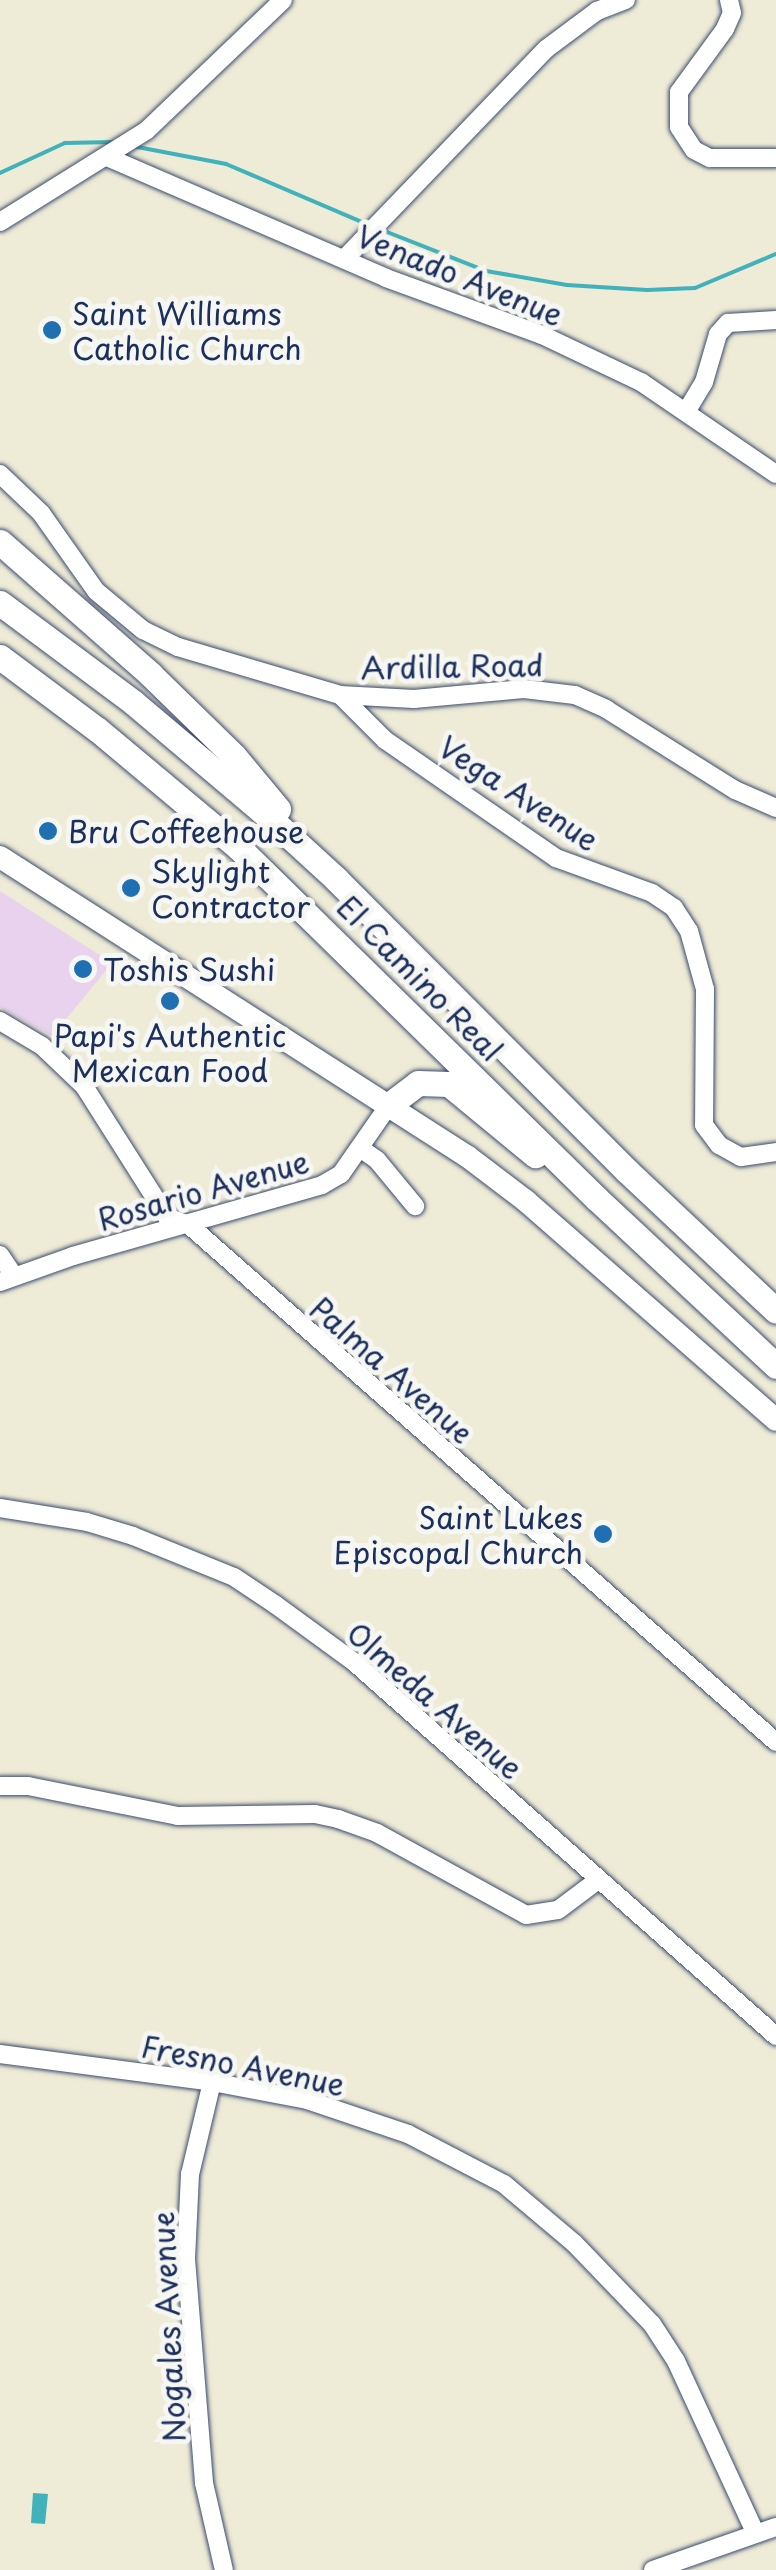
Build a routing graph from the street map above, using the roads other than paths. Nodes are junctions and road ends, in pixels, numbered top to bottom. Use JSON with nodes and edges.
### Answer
{"nodes":[{"id":1,"x":283,"y":0,"type":"edge"},
{"id":2,"x":626,"y":0,"type":"edge"},
{"id":3,"x":729,"y":0,"type":"edge"},
{"id":4,"x":107,"y":157,"type":"junction"},
{"id":5,"x":776,"y":158,"type":"edge"},
{"id":6,"x":0,"y":222,"type":"edge"},
{"id":7,"x":344,"y":259,"type":"junction"},
{"id":8,"x":776,"y":320,"type":"edge"},
{"id":9,"x":686,"y":412,"type":"junction"},
{"id":10,"x":0,"y":474,"type":"edge"},
{"id":11,"x":776,"y":474,"type":"edge"},
{"id":12,"x":0,"y":542,"type":"edge"},
{"id":13,"x":0,"y":603,"type":"edge"},
{"id":14,"x":0,"y":657,"type":"edge"},
{"id":15,"x":340,"y":695,"type":"junction"},
{"id":16,"x":776,"y":808,"type":"edge"},
{"id":17,"x":0,"y":857,"type":"edge"},
{"id":18,"x":336,"y":878,"type":"junction"},
{"id":19,"x":0,"y":1021,"type":"edge"},
{"id":20,"x":389,"y":1105,"type":"junction"},
{"id":21,"x":360,"y":1148,"type":"junction"},
{"id":22,"x":776,"y":1152,"type":"edge"},
{"id":23,"x":566,"y":1169,"type":"junction"},
{"id":24,"x":415,"y":1206,"type":"dead end"},
{"id":25,"x":189,"y":1224,"type":"junction"},
{"id":26,"x":0,"y":1255,"type":"edge"},
{"id":27,"x":7,"y":1279,"type":"edge"},
{"id":28,"x":776,"y":1310,"type":"edge"},
{"id":29,"x":776,"y":1366,"type":"edge"},
{"id":30,"x":776,"y":1420,"type":"edge"},
{"id":31,"x":0,"y":1508,"type":"edge"},
{"id":32,"x":776,"y":1742,"type":"edge"},
{"id":33,"x":0,"y":1786,"type":"edge"},
{"id":34,"x":598,"y":1880,"type":"junction"},
{"id":35,"x":776,"y":2036,"type":"edge"},
{"id":36,"x":0,"y":2054,"type":"edge"},
{"id":37,"x":212,"y":2082,"type":"junction"},
{"id":38,"x":776,"y":2526,"type":"edge"},
{"id":39,"x":755,"y":2532,"type":"junction"},
{"id":40,"x":224,"y":2570,"type":"edge"},
{"id":41,"x":653,"y":2570,"type":"edge"}],
"edges":[{"from":1,"to":4,"type":"street"},
{"from":2,"to":7,"type":"street"},
{"from":3,"to":5,"type":"street"},
{"from":4,"to":6,"type":"street"},
{"from":4,"to":7,"type":"street","name":"Venado Avenue"},
{"from":7,"to":9,"type":"street","name":"Venado Avenue"},
{"from":8,"to":9,"type":"street"},
{"from":9,"to":11,"type":"street","name":"Venado Avenue"},
{"from":10,"to":15,"type":"street","name":"Ardilla Road"},
{"from":12,"to":18,"type":"highway"},
{"from":13,"to":18,"type":"highway","name":"El Camino Real"},
{"from":14,"to":23,"type":"highway","name":"El Camino Real"},
{"from":15,"to":16,"type":"street","name":"Ardilla Road"},
{"from":15,"to":22,"type":"street","name":"Vega Avenue"},
{"from":17,"to":20,"type":"main road"},
{"from":18,"to":28,"type":"highway","name":"El Camino Real"},
{"from":19,"to":25,"type":"street","name":"Palma Avenue"},
{"from":20,"to":21,"type":"street","name":"Rosario Avenue"},
{"from":20,"to":23,"type":"highway"},
{"from":20,"to":30,"type":"main road"},
{"from":21,"to":24,"type":"street"},
{"from":21,"to":25,"type":"street","name":"Rosario Avenue"},
{"from":23,"to":29,"type":"highway","name":"El Camino Real"},
{"from":25,"to":27,"type":"street","name":"Rosario Avenue"},
{"from":25,"to":32,"type":"street","name":"Palma Avenue"},
{"from":26,"to":27,"type":"street"},
{"from":31,"to":34,"type":"street","name":"Olmeda Avenue"},
{"from":33,"to":34,"type":"street"},
{"from":34,"to":35,"type":"street","name":"Olmeda Avenue"},
{"from":36,"to":37,"type":"street","name":"Fresno Avenue"},
{"from":37,"to":39,"type":"street","name":"Fresno Avenue"},
{"from":37,"to":40,"type":"street","name":"Nogales Avenue"},
{"from":38,"to":39,"type":"street"},
{"from":39,"to":41,"type":"street"}]}
